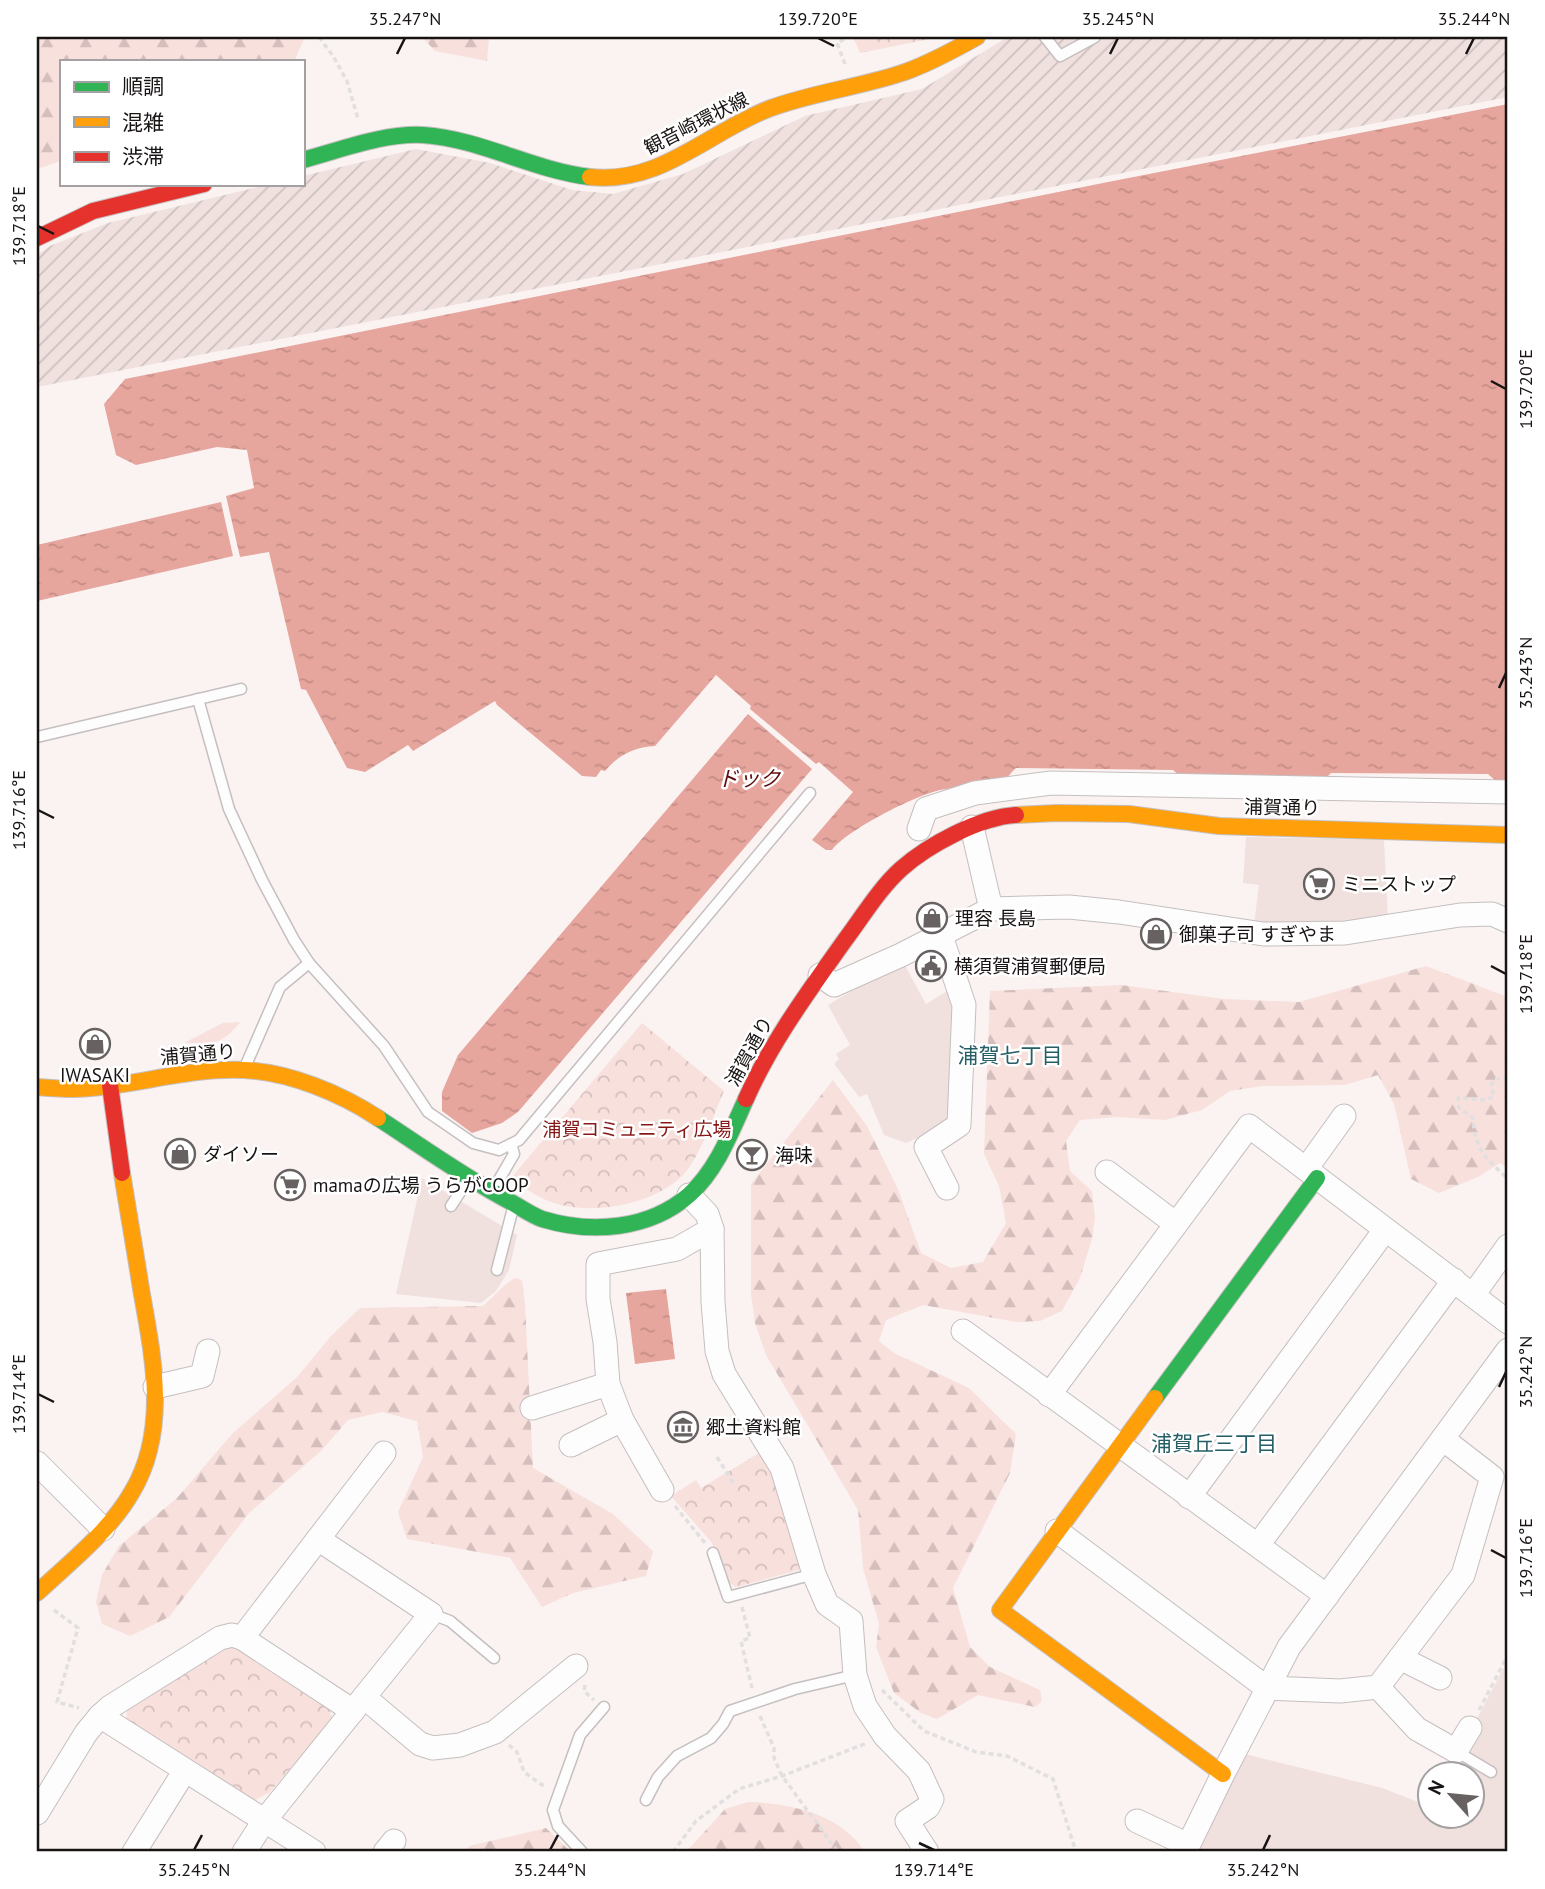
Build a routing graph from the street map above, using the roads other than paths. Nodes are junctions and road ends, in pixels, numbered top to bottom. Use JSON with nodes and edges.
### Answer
{"nodes":[{"id":1,"x":977,"y":37,"type":"edge"},
{"id":2,"x":1045,"y":37,"type":"edge"},
{"id":3,"x":1095,"y":37,"type":"edge"},
{"id":4,"x":304,"y":160,"type":"edge"},
{"id":5,"x":196,"y":186,"type":"edge"},
{"id":6,"x":37,"y":237,"type":"edge"},
{"id":7,"x":241,"y":689,"type":"dead end"},
{"id":8,"x":198,"y":699,"type":"junction"},
{"id":9,"x":37,"y":737,"type":"edge"},
{"id":10,"x":1508,"y":792,"type":"edge"},
{"id":11,"x":810,"y":793,"type":"dead end"},
{"id":12,"x":972,"y":827,"type":"junction"},
{"id":13,"x":919,"y":829,"type":"dead end"},
{"id":14,"x":1508,"y":835,"type":"edge"},
{"id":15,"x":991,"y":909,"type":"junction"},
{"id":16,"x":1508,"y":920,"type":"edge"},
{"id":17,"x":940,"y":933,"type":"junction"},
{"id":18,"x":309,"y":963,"type":"junction"},
{"id":19,"x":820,"y":975,"type":"junction"},
{"id":20,"x":244,"y":1070,"type":"junction"},
{"id":21,"x":110,"y":1085,"type":"junction"},
{"id":22,"x":37,"y":1087,"type":"edge"},
{"id":23,"x":1344,"y":1116,"type":"dead end"},
{"id":24,"x":511,"y":1144,"type":"junction"},
{"id":25,"x":1107,"y":1172,"type":"dead end"},
{"id":26,"x":1312,"y":1173,"type":"junction"},
{"id":27,"x":469,"y":1177,"type":"junction"},
{"id":28,"x":947,"y":1188,"type":"dead end"},
{"id":29,"x":492,"y":1192,"type":"junction"},
{"id":30,"x":689,"y":1195,"type":"junction"},
{"id":31,"x":451,"y":1206,"type":"dead end"},
{"id":32,"x":514,"y":1206,"type":"junction"},
{"id":33,"x":1176,"y":1224,"type":"junction"},
{"id":34,"x":712,"y":1229,"type":"junction"},
{"id":35,"x":1385,"y":1230,"type":"junction"},
{"id":36,"x":1508,"y":1246,"type":"edge"},
{"id":37,"x":497,"y":1270,"type":"dead end"},
{"id":38,"x":1454,"y":1280,"type":"junction"},
{"id":39,"x":1473,"y":1295,"type":"junction"},
{"id":40,"x":1508,"y":1322,"type":"edge"},
{"id":41,"x":963,"y":1331,"type":"dead end"},
{"id":42,"x":208,"y":1351,"type":"dead end"},
{"id":43,"x":1505,"y":1363,"type":"edge"},
{"id":44,"x":608,"y":1384,"type":"junction"},
{"id":45,"x":155,"y":1387,"type":"junction"},
{"id":46,"x":1049,"y":1395,"type":"junction"},
{"id":47,"x":533,"y":1408,"type":"dead end"},
{"id":48,"x":622,"y":1420,"type":"junction"},
{"id":49,"x":1443,"y":1440,"type":"junction"},
{"id":50,"x":571,"y":1445,"type":"dead end"},
{"id":51,"x":1120,"y":1446,"type":"junction"},
{"id":52,"x":384,"y":1453,"type":"dead end"},
{"id":53,"x":37,"y":1463,"type":"edge"},
{"id":54,"x":662,"y":1490,"type":"road end"},
{"id":55,"x":1189,"y":1497,"type":"junction"},
{"id":56,"x":103,"y":1529,"type":"junction"},
{"id":57,"x":1057,"y":1531,"type":"junction"},
{"id":58,"x":318,"y":1539,"type":"junction"},
{"id":59,"x":1258,"y":1545,"type":"junction"},
{"id":60,"x":713,"y":1553,"type":"road end"},
{"id":61,"x":814,"y":1574,"type":"junction"},
{"id":62,"x":1327,"y":1597,"type":"junction"},
{"id":63,"x":42,"y":1599,"type":"edge"},
{"id":64,"x":431,"y":1614,"type":"junction"},
{"id":65,"x":242,"y":1638,"type":"junction"},
{"id":66,"x":494,"y":1658,"type":"dead end"},
{"id":67,"x":1400,"y":1658,"type":"junction"},
{"id":68,"x":576,"y":1666,"type":"dead end"},
{"id":69,"x":855,"y":1675,"type":"junction"},
{"id":70,"x":1440,"y":1678,"type":"dead end"},
{"id":71,"x":1378,"y":1687,"type":"junction"},
{"id":72,"x":1267,"y":1688,"type":"junction"},
{"id":73,"x":358,"y":1704,"type":"junction"},
{"id":74,"x":604,"y":1707,"type":"dead end"},
{"id":75,"x":100,"y":1716,"type":"junction"},
{"id":76,"x":1471,"y":1728,"type":"road end"},
{"id":77,"x":1456,"y":1751,"type":"junction"},
{"id":78,"x":184,"y":1772,"type":"junction"},
{"id":79,"x":1491,"y":1772,"type":"dead end"},
{"id":80,"x":1223,"y":1774,"type":"junction"},
{"id":81,"x":646,"y":1800,"type":"dead end"},
{"id":82,"x":37,"y":1813,"type":"edge"},
{"id":83,"x":264,"y":1821,"type":"junction"},
{"id":84,"x":1138,"y":1821,"type":"dead end"},
{"id":85,"x":1187,"y":1849,"type":"edge"},
{"id":86,"x":134,"y":1852,"type":"edge"},
{"id":87,"x":244,"y":1852,"type":"edge"},
{"id":88,"x":314,"y":1852,"type":"edge"},
{"id":89,"x":582,"y":1852,"type":"edge"},
{"id":90,"x":927,"y":1852,"type":"edge"}],
"edges":[{"from":1,"to":4,"type":"main road","name":"観音崎環状線"},
{"from":2,"to":3,"type":"lane"},
{"from":5,"to":6,"type":"main road"},
{"from":7,"to":8,"type":"lane"},
{"from":8,"to":9,"type":"lane"},
{"from":8,"to":18,"type":"lane"},
{"from":10,"to":13,"type":"street"},
{"from":11,"to":24,"type":"lane"},
{"from":12,"to":14,"type":"main road","name":"浦賀通り"},
{"from":12,"to":15,"type":"street"},
{"from":12,"to":19,"type":"main road","name":"浦賀通り"},
{"from":15,"to":16,"type":"street"},
{"from":15,"to":17,"type":"street"},
{"from":17,"to":19,"type":"street"},
{"from":17,"to":28,"type":"street"},
{"from":18,"to":20,"type":"lane"},
{"from":18,"to":24,"type":"lane"},
{"from":19,"to":30,"type":"main road","name":"浦賀通り"},
{"from":20,"to":21,"type":"main road","name":"浦賀通り"},
{"from":20,"to":27,"type":"main road","name":"浦賀通り"},
{"from":21,"to":22,"type":"main road","name":"浦賀通り"},
{"from":21,"to":45,"type":"main road"},
{"from":23,"to":26,"type":"street"},
{"from":24,"to":29,"type":"lane"},
{"from":25,"to":33,"type":"street"},
{"from":26,"to":33,"type":"street"},
{"from":26,"to":35,"type":"street"},
{"from":26,"to":51,"type":"main road"},
{"from":27,"to":29,"type":"main road","name":"浦賀通り"},
{"from":27,"to":31,"type":"lane"},
{"from":29,"to":32,"type":"main road","name":"浦賀通り"},
{"from":30,"to":32,"type":"main road","name":"浦賀通り"},
{"from":30,"to":34,"type":"street"},
{"from":32,"to":37,"type":"lane"},
{"from":33,"to":46,"type":"street"},
{"from":34,"to":44,"type":"street"},
{"from":34,"to":61,"type":"street"},
{"from":35,"to":38,"type":"street"},
{"from":35,"to":55,"type":"street"},
{"from":36,"to":39,"type":"street"},
{"from":38,"to":39,"type":"street"},
{"from":38,"to":59,"type":"street"},
{"from":39,"to":40,"type":"street"},
{"from":41,"to":46,"type":"street"},
{"from":42,"to":45,"type":"street"},
{"from":43,"to":49,"type":"street"},
{"from":44,"to":47,"type":"street"},
{"from":44,"to":48,"type":"street"},
{"from":45,"to":56,"type":"main road"},
{"from":46,"to":51,"type":"street"},
{"from":48,"to":50,"type":"street"},
{"from":48,"to":54,"type":"street"},
{"from":49,"to":62,"type":"street"},
{"from":49,"to":67,"type":"street"},
{"from":51,"to":55,"type":"street"},
{"from":51,"to":57,"type":"main road"},
{"from":52,"to":58,"type":"street"},
{"from":53,"to":56,"type":"street"},
{"from":55,"to":59,"type":"street"},
{"from":56,"to":63,"type":"main road"},
{"from":57,"to":72,"type":"street"},
{"from":57,"to":80,"type":"main road"},
{"from":58,"to":64,"type":"street"},
{"from":58,"to":65,"type":"street"},
{"from":59,"to":62,"type":"street"},
{"from":60,"to":61,"type":"lane"},
{"from":61,"to":69,"type":"street"},
{"from":62,"to":72,"type":"street"},
{"from":64,"to":66,"type":"lane"},
{"from":64,"to":73,"type":"street"},
{"from":65,"to":73,"type":"street"},
{"from":65,"to":75,"type":"street"},
{"from":67,"to":70,"type":"street"},
{"from":67,"to":71,"type":"street"},
{"from":68,"to":73,"type":"street"},
{"from":69,"to":81,"type":"lane"},
{"from":69,"to":90,"type":"street"},
{"from":71,"to":72,"type":"street"},
{"from":71,"to":77,"type":"street"},
{"from":72,"to":80,"type":"street"},
{"from":73,"to":83,"type":"street"},
{"from":74,"to":89,"type":"lane"},
{"from":75,"to":78,"type":"street"},
{"from":75,"to":82,"type":"street"},
{"from":76,"to":77,"type":"street"},
{"from":77,"to":79,"type":"lane"},
{"from":78,"to":83,"type":"street"},
{"from":78,"to":86,"type":"street"},
{"from":80,"to":85,"type":"street"},
{"from":83,"to":87,"type":"street"},
{"from":83,"to":88,"type":"street"},
{"from":84,"to":85,"type":"street"}]}
